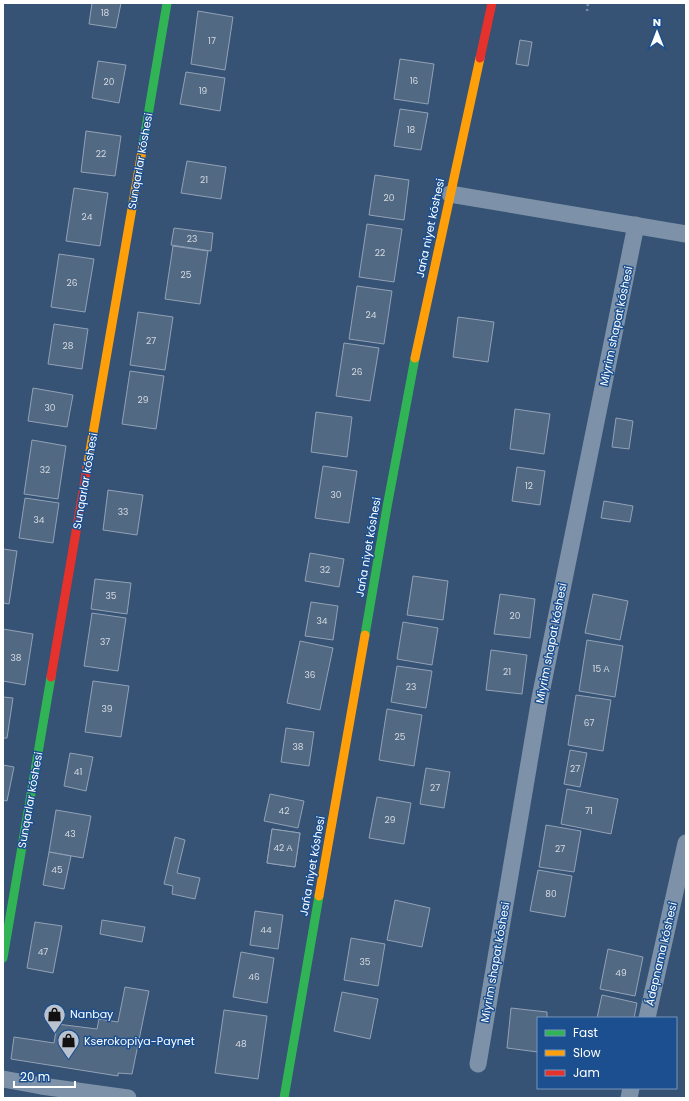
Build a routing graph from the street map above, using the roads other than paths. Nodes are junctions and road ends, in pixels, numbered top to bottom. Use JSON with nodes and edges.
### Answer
{"nodes":[{"id":1,"x":167,"y":3,"type":"edge"},
{"id":2,"x":492,"y":3,"type":"edge"},
{"id":3,"x":450,"y":194,"type":"junction"},
{"id":4,"x":636,"y":225,"type":"junction"},
{"id":5,"x":686,"y":234,"type":"edge"},
{"id":6,"x":686,"y":843,"type":"edge"},
{"id":7,"x":3,"y":958,"type":"edge"},
{"id":8,"x":647,"y":1017,"type":"edge"},
{"id":9,"x":478,"y":1064,"type":"dead end"},
{"id":10,"x":3,"y":1079,"type":"edge"},
{"id":11,"x":40,"y":1092,"type":"edge"},
{"id":12,"x":128,"y":1098,"type":"edge"},
{"id":13,"x":284,"y":1098,"type":"edge"}],
"edges":[{"from":1,"to":7,"type":"street","name":"Sunqarlar kóshesi"},
{"from":2,"to":3,"type":"street","name":"Jańa niyet kóshesi"},
{"from":3,"to":4,"type":"street"},
{"from":3,"to":13,"type":"street","name":"Jańa niyet kóshesi"},
{"from":4,"to":5,"type":"street"},
{"from":4,"to":9,"type":"street","name":"Miyrim shapat kóshesi"},
{"from":6,"to":8,"type":"street","name":"Ádepnama kóshesi"},
{"from":10,"to":11,"type":"street"},
{"from":11,"to":12,"type":"street"}]}
